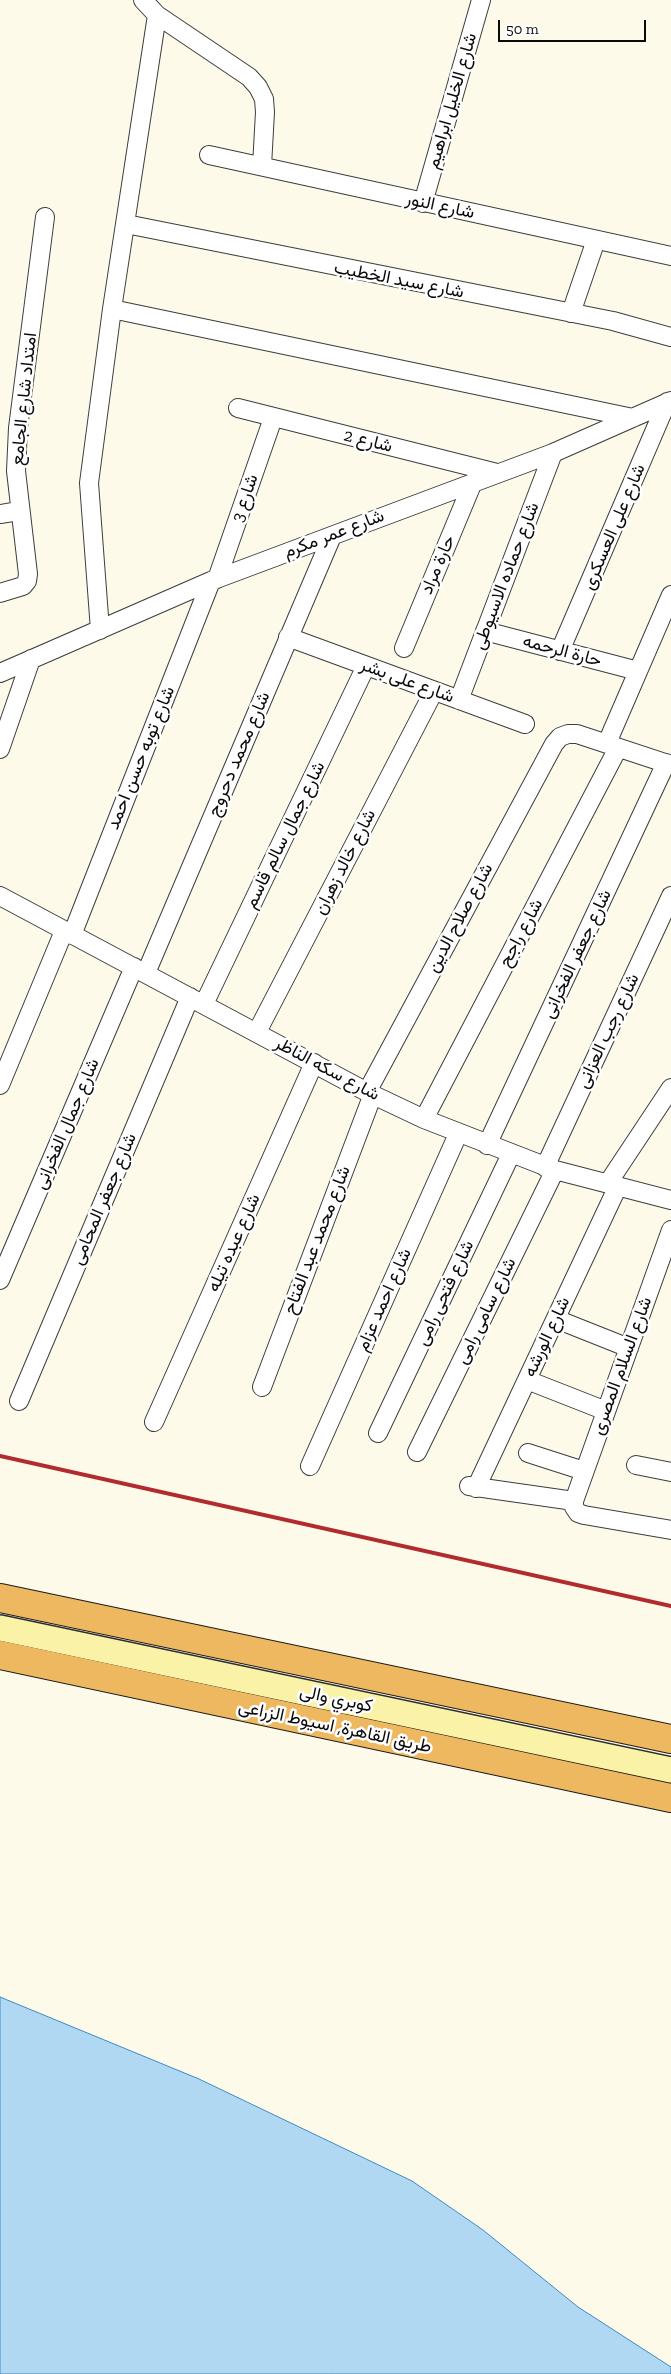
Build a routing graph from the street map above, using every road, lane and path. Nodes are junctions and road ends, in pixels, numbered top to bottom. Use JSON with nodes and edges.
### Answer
{"nodes":[{"id":1,"x":143,"y":0,"type":"edge"},
{"id":2,"x":481,"y":0,"type":"edge"},
{"id":3,"x":157,"y":15,"type":"junction"},
{"id":4,"x":209,"y":155,"type":"dead end"},
{"id":5,"x":262,"y":166,"type":"junction"},
{"id":6,"x":423,"y":203,"type":"junction"},
{"id":7,"x":46,"y":217,"type":"dead end"},
{"id":8,"x":126,"y":224,"type":"junction"},
{"id":9,"x":596,"y":240,"type":"junction"},
{"id":10,"x":671,"y":256,"type":"edge"},
{"id":11,"x":112,"y":308,"type":"junction"},
{"id":12,"x":572,"y":313,"type":"junction"},
{"id":13,"x":671,"y":337,"type":"edge"},
{"id":14,"x":669,"y":402,"type":"edge"},
{"id":15,"x":238,"y":408,"type":"dead end"},
{"id":16,"x":273,"y":418,"type":"junction"},
{"id":17,"x":633,"y":418,"type":"junction"},
{"id":18,"x":553,"y":453,"type":"junction"},
{"id":19,"x":497,"y":474,"type":"junction"},
{"id":20,"x":473,"y":482,"type":"junction"},
{"id":21,"x":19,"y":511,"type":"junction"},
{"id":22,"x":0,"y":514,"type":"edge"},
{"id":23,"x":332,"y":536,"type":"junction"},
{"id":24,"x":214,"y":580,"type":"junction"},
{"id":25,"x":0,"y":593,"type":"edge"},
{"id":26,"x":671,"y":595,"type":"edge"},
{"id":27,"x":100,"y":630,"type":"junction"},
{"id":28,"x":485,"y":631,"type":"junction"},
{"id":29,"x":288,"y":637,"type":"junction"},
{"id":30,"x":404,"y":648,"type":"dead end"},
{"id":31,"x":560,"y":651,"type":"junction"},
{"id":32,"x":31,"y":658,"type":"junction"},
{"id":33,"x":366,"y":666,"type":"junction"},
{"id":34,"x":638,"y":671,"type":"junction"},
{"id":35,"x":0,"y":673,"type":"edge"},
{"id":36,"x":434,"y":691,"type":"junction"},
{"id":37,"x":459,"y":700,"type":"junction"},
{"id":38,"x":525,"y":724,"type":"dead end"},
{"id":39,"x":613,"y":745,"type":"junction"},
{"id":40,"x":0,"y":749,"type":"edge"},
{"id":41,"x":668,"y":764,"type":"edge"},
{"id":42,"x":0,"y":896,"type":"edge"},
{"id":43,"x":671,"y":896,"type":"edge"},
{"id":44,"x":68,"y":933,"type":"junction"},
{"id":45,"x":140,"y":970,"type":"junction"},
{"id":46,"x":197,"y":1000,"type":"junction"},
{"id":47,"x":257,"y":1032,"type":"junction"},
{"id":48,"x":314,"y":1063,"type":"junction"},
{"id":49,"x":0,"y":1085,"type":"edge"},
{"id":50,"x":671,"y":1088,"type":"edge"},
{"id":51,"x":370,"y":1093,"type":"junction"},
{"id":52,"x":424,"y":1119,"type":"junction"},
{"id":53,"x":458,"y":1134,"type":"junction"},
{"id":54,"x":487,"y":1145,"type":"junction"},
{"id":55,"x":511,"y":1154,"type":"junction"},
{"id":56,"x":550,"y":1168,"type":"junction"},
{"id":57,"x":613,"y":1184,"type":"junction"},
{"id":58,"x":671,"y":1200,"type":"edge"},
{"id":59,"x":671,"y":1230,"type":"edge"},
{"id":60,"x":0,"y":1280,"type":"edge"},
{"id":61,"x":556,"y":1318,"type":"junction"},
{"id":62,"x":629,"y":1348,"type":"junction"},
{"id":63,"x":527,"y":1380,"type":"junction"},
{"id":64,"x":262,"y":1387,"type":"dead end"},
{"id":65,"x":18,"y":1401,"type":"dead end"},
{"id":66,"x":606,"y":1411,"type":"junction"},
{"id":67,"x":154,"y":1422,"type":"dead end"},
{"id":68,"x":378,"y":1433,"type":"dead end"},
{"id":69,"x":417,"y":1452,"type":"dead end"},
{"id":70,"x":528,"y":1453,"type":"dead end"},
{"id":71,"x":636,"y":1465,"type":"dead end"},
{"id":72,"x":310,"y":1466,"type":"dead end"},
{"id":73,"x":670,"y":1470,"type":"edge"},
{"id":74,"x":584,"y":1471,"type":"junction"},
{"id":75,"x":574,"y":1501,"type":"junction"},
{"id":76,"x":671,"y":1530,"type":"edge"},
{"id":77,"x":0,"y":1598,"type":"edge"},
{"id":78,"x":0,"y":1628,"type":"edge"},
{"id":79,"x":0,"y":1655,"type":"edge"},
{"id":80,"x":671,"y":1740,"type":"edge"},
{"id":81,"x":422,"y":1746,"type":"junction"},
{"id":82,"x":671,"y":1770,"type":"edge"},
{"id":83,"x":671,"y":1787,"type":"edge"},
{"id":84,"x":671,"y":1798,"type":"edge"}],
"edges":[{"from":1,"to":3,"type":"street"},
{"from":2,"to":6,"type":"street","name":"شارع الخليل ابراهيم"},
{"from":3,"to":5,"type":"street"},
{"from":3,"to":8,"type":"street"},
{"from":4,"to":5,"type":"street","name":"شارع النور"},
{"from":5,"to":6,"type":"street","name":"شارع النور"},
{"from":6,"to":9,"type":"street","name":"شارع النور"},
{"from":7,"to":21,"type":"street","name":"امتداد شارع الجامع"},
{"from":8,"to":11,"type":"street"},
{"from":8,"to":12,"type":"street","name":"شارع سيد الخطيب"},
{"from":9,"to":10,"type":"street","name":"شارع النور"},
{"from":9,"to":12,"type":"street"},
{"from":11,"to":17,"type":"street"},
{"from":11,"to":27,"type":"street"},
{"from":12,"to":13,"type":"street","name":"شارع سيد الخطيب"},
{"from":14,"to":17,"type":"street","name":"شارع عمر مكرم"},
{"from":14,"to":31,"type":"street","name":"شارع على العسكرى"},
{"from":15,"to":16,"type":"street","name":"شارع 2"},
{"from":16,"to":19,"type":"street","name":"شارع 2"},
{"from":16,"to":24,"type":"street","name":"شارع 3"},
{"from":17,"to":18,"type":"street","name":"شارع عمر مكرم"},
{"from":18,"to":19,"type":"street","name":"شارع عمر مكرم"},
{"from":18,"to":28,"type":"street","name":"شارع حماده الاسيوطى"},
{"from":19,"to":20,"type":"street","name":"شارع عمر مكرم"},
{"from":20,"to":23,"type":"street","name":"شارع عمر مكرم"},
{"from":20,"to":30,"type":"street","name":"حارة مراد"},
{"from":21,"to":22,"type":"street"},
{"from":21,"to":25,"type":"street","name":"امتداد شارع الجامع"},
{"from":23,"to":24,"type":"street","name":"شارع عمر مكرم"},
{"from":23,"to":29,"type":"street","name":"شارع محمد دحروج"},
{"from":24,"to":27,"type":"street","name":"شارع عمر مكرم"},
{"from":24,"to":44,"type":"street","name":"شارع توبه حسن احمد"},
{"from":26,"to":34,"type":"street","name":"شارع راجح"},
{"from":27,"to":32,"type":"street","name":"شارع عمر مكرم"},
{"from":28,"to":31,"type":"street","name":"حارة الرحمه"},
{"from":28,"to":37,"type":"street","name":"شارع حماده الاسيوطى"},
{"from":29,"to":33,"type":"street","name":"شارع على بشر"},
{"from":29,"to":45,"type":"street","name":"شارع محمد دحروج"},
{"from":31,"to":34,"type":"street","name":"حارة الرحمه"},
{"from":32,"to":35,"type":"street","name":"شارع عمر مكرم"},
{"from":32,"to":40,"type":"street"},
{"from":33,"to":36,"type":"street","name":"شارع على بشر"},
{"from":33,"to":46,"type":"street","name":"شارع جمال سالم قاسم"},
{"from":34,"to":39,"type":"street","name":"شارع راجح"},
{"from":36,"to":37,"type":"street","name":"شارع على بشر"},
{"from":36,"to":47,"type":"street","name":"شارع خالد زهران"},
{"from":37,"to":38,"type":"street","name":"شارع على بشر"},
{"from":39,"to":41,"type":"street"},
{"from":39,"to":51,"type":"street","name":"شارع صلاح الدين"},
{"from":39,"to":52,"type":"street","name":"شارع راجح"},
{"from":41,"to":54,"type":"street","name":"شارع جعفر الفخرانى"},
{"from":42,"to":44,"type":"street","name":"شارع سكه الناظر"},
{"from":43,"to":56,"type":"street","name":"شارع رجب العزانى"},
{"from":44,"to":45,"type":"street","name":"شارع سكه الناظر"},
{"from":44,"to":49,"type":"street","name":"شارع توبه حسن احمد"},
{"from":45,"to":46,"type":"street","name":"شارع سكه الناظر"},
{"from":45,"to":60,"type":"street","name":"شارع جمال الفخرانى"},
{"from":46,"to":47,"type":"street","name":"شارع سكه الناظر"},
{"from":46,"to":65,"type":"street","name":"شارع جعفر المحامى"},
{"from":47,"to":48,"type":"street","name":"شارع سكه الناظر"},
{"from":48,"to":51,"type":"street","name":"شارع سكه الناظر"},
{"from":48,"to":67,"type":"street","name":"شارع عبده تيله"},
{"from":50,"to":57,"type":"street","name":"شارع الورشه"},
{"from":51,"to":52,"type":"street","name":"شارع سكه الناظر"},
{"from":51,"to":64,"type":"street","name":"شارع محمد عبد الفتاح"},
{"from":52,"to":53,"type":"street","name":"شارع سكه الناظر"},
{"from":53,"to":54,"type":"street","name":"شارع سكه الناظر"},
{"from":53,"to":72,"type":"street","name":"شارع احمد عزام"},
{"from":54,"to":55,"type":"street","name":"شارع سكه الناظر"},
{"from":55,"to":56,"type":"street","name":"شارع سكه الناظر"},
{"from":55,"to":68,"type":"street","name":"شارع فتحى رامى"},
{"from":56,"to":57,"type":"street","name":"شارع سكه الناظر"},
{"from":56,"to":69,"type":"street","name":"شارع سامى رامى"},
{"from":57,"to":58,"type":"street","name":"شارع سكه الناظر"},
{"from":57,"to":61,"type":"street","name":"شارع الورشه"},
{"from":59,"to":62,"type":"street","name":"شارع السلام المصرى"},
{"from":61,"to":62,"type":"street"},
{"from":61,"to":63,"type":"street","name":"شارع الورشه"},
{"from":62,"to":66,"type":"street","name":"شارع السلام المصرى"},
{"from":63,"to":66,"type":"street"},
{"from":63,"to":75,"type":"street","name":"شارع الورشه"},
{"from":66,"to":74,"type":"street","name":"شارع السلام المصرى"},
{"from":70,"to":74,"type":"street"},
{"from":71,"to":73,"type":"street"},
{"from":74,"to":75,"type":"street","name":"شارع السلام المصرى"},
{"from":75,"to":76,"type":"street"},
{"from":77,"to":80,"type":"highway"},
{"from":78,"to":82,"type":"main road","name":"كوبري والى"},
{"from":79,"to":81,"type":"highway","name":"طريق القاهرة, اسيوط الزراعى"},
{"from":81,"to":83,"type":"main road"},
{"from":81,"to":84,"type":"highway","name":"طريق القاهرة, اسيوط الزراعى"}]}
